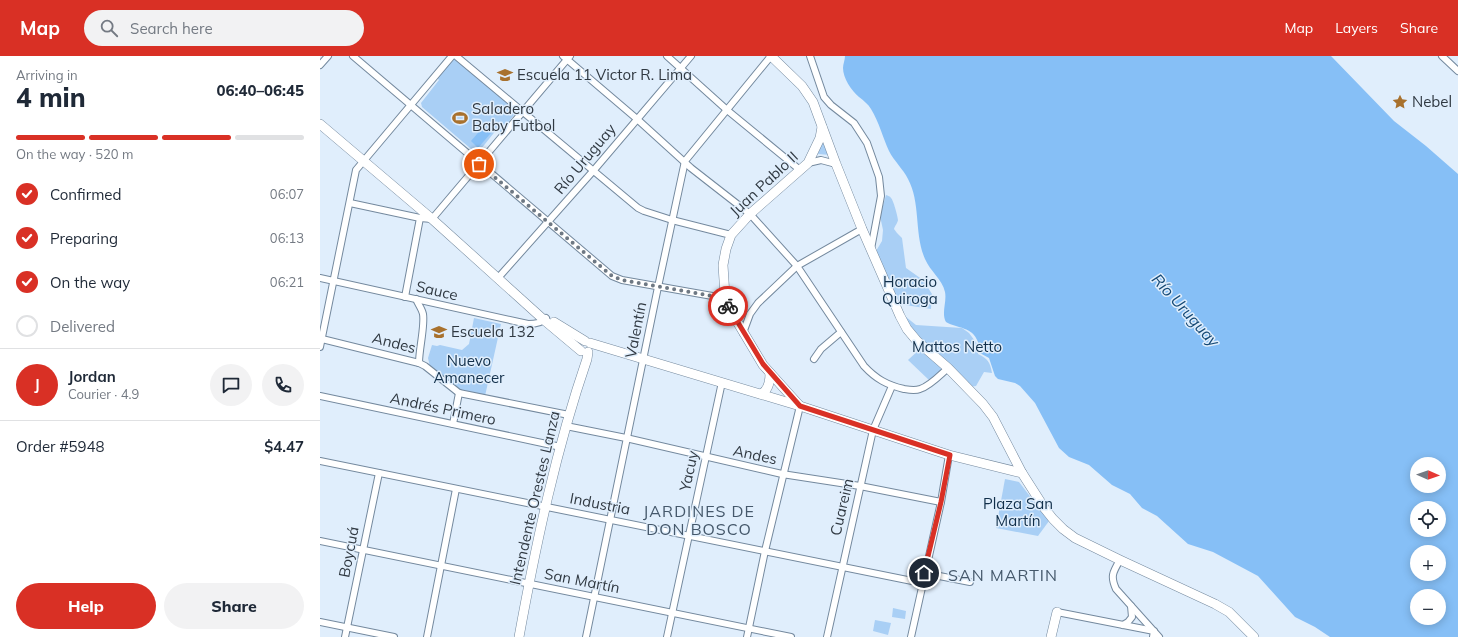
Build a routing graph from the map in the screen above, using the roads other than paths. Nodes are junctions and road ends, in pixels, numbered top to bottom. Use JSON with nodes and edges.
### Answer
{"nodes":[{"id":1,"x":328,"y":56,"type":"edge"},
{"id":2,"x":353,"y":56,"type":"edge"},
{"id":3,"x":452,"y":56,"type":"edge"},
{"id":4,"x":456,"y":56,"type":"edge"},
{"id":5,"x":667,"y":56,"type":"edge"},
{"id":6,"x":691,"y":56,"type":"edge"},
{"id":7,"x":771,"y":56,"type":"edge"},
{"id":8,"x":810,"y":56,"type":"edge"},
{"id":9,"x":1442,"y":56,"type":"edge"},
{"id":10,"x":567,"y":57,"type":"edge"},
{"id":11,"x":320,"y":65,"type":"edge"},
{"id":12,"x":681,"y":68,"type":"junction"},
{"id":13,"x":1458,"y":71,"type":"edge"},
{"id":14,"x":410,"y":105,"type":"junction"},
{"id":15,"x":727,"y":110,"type":"junction"},
{"id":16,"x":523,"y":112,"type":"junction"},
{"id":17,"x":637,"y":119,"type":"junction"},
{"id":18,"x":320,"y":124,"type":"edge"},
{"id":19,"x":822,"y":126,"type":"junction"},
{"id":20,"x":363,"y":160,"type":"junction"},
{"id":21,"x":685,"y":161,"type":"junction"},
{"id":22,"x":808,"y":163,"type":"junction"},
{"id":23,"x":479,"y":164,"type":"junction"},
{"id":24,"x":836,"y":164,"type":"junction"},
{"id":25,"x":594,"y":170,"type":"junction"},
{"id":26,"x":800,"y":170,"type":"junction"},
{"id":27,"x":350,"y":203,"type":"junction"},
{"id":28,"x":750,"y":214,"type":"junction"},
{"id":29,"x":420,"y":218,"type":"junction"},
{"id":30,"x":432,"y":219,"type":"junction"},
{"id":31,"x":672,"y":220,"type":"junction"},
{"id":32,"x":548,"y":222,"type":"junction"},
{"id":33,"x":862,"y":229,"type":"junction"},
{"id":34,"x":731,"y":235,"type":"junction"},
{"id":35,"x":871,"y":250,"type":"junction"},
{"id":36,"x":797,"y":266,"type":"junction"},
{"id":37,"x":320,"y":278,"type":"edge"},
{"id":38,"x":501,"y":280,"type":"junction"},
{"id":39,"x":333,"y":281,"type":"junction"},
{"id":40,"x":658,"y":287,"type":"junction"},
{"id":41,"x":725,"y":296,"type":"junction"},
{"id":42,"x":405,"y":297,"type":"junction"},
{"id":43,"x":416,"y":300,"type":"junction"},
{"id":44,"x":545,"y":318,"type":"junction"},
{"id":45,"x":841,"y":332,"type":"junction"},
{"id":46,"x":743,"y":333,"type":"junction"},
{"id":47,"x":322,"y":339,"type":"junction"},
{"id":48,"x":320,"y":347,"type":"edge"},
{"id":49,"x":586,"y":348,"type":"junction"},
{"id":50,"x":814,"y":359,"type":"dead end"},
{"id":51,"x":643,"y":360,"type":"junction"},
{"id":52,"x":419,"y":363,"type":"junction"},
{"id":53,"x":948,"y":368,"type":"junction"},
{"id":54,"x":770,"y":373,"type":"junction"},
{"id":55,"x":722,"y":382,"type":"junction"},
{"id":56,"x":892,"y":386,"type":"junction"},
{"id":57,"x":459,"y":393,"type":"junction"},
{"id":58,"x":761,"y":394,"type":"junction"},
{"id":59,"x":320,"y":396,"type":"edge"},
{"id":60,"x":800,"y":406,"type":"junction"},
{"id":61,"x":569,"y":415,"type":"junction"},
{"id":62,"x":453,"y":424,"type":"junction"},
{"id":63,"x":566,"y":426,"type":"junction"},
{"id":64,"x":872,"y":430,"type":"junction"},
{"id":65,"x":626,"y":438,"type":"junction"},
{"id":66,"x":561,"y":447,"type":"junction"},
{"id":67,"x":950,"y":455,"type":"junction"},
{"id":68,"x":705,"y":457,"type":"junction"},
{"id":69,"x":320,"y":461,"type":"edge"},
{"id":70,"x":379,"y":473,"type":"junction"},
{"id":71,"x":1022,"y":473,"type":"junction"},
{"id":72,"x":782,"y":474,"type":"junction"},
{"id":73,"x":860,"y":486,"type":"junction"},
{"id":74,"x":456,"y":489,"type":"junction"},
{"id":75,"x":941,"y":502,"type":"junction"},
{"id":76,"x":546,"y":507,"type":"junction"},
{"id":77,"x":609,"y":520,"type":"junction"},
{"id":78,"x":688,"y":535,"type":"junction"},
{"id":79,"x":320,"y":541,"type":"edge"},
{"id":80,"x":363,"y":550,"type":"junction"},
{"id":81,"x":765,"y":551,"type":"junction"},
{"id":82,"x":1120,"y":560,"type":"junction"},
{"id":83,"x":440,"y":566,"type":"junction"},
{"id":84,"x":842,"y":566,"type":"junction"},
{"id":85,"x":924,"y":573,"type":"junction"},
{"id":86,"x":970,"y":582,"type":"dead end"},
{"id":87,"x":922,"y":583,"type":"junction"},
{"id":88,"x":528,"y":584,"type":"junction"},
{"id":89,"x":593,"y":597,"type":"junction"},
{"id":90,"x":1130,"y":605,"type":"junction"},
{"id":91,"x":1057,"y":612,"type":"joint"},
{"id":92,"x":672,"y":613,"type":"junction"},
{"id":93,"x":320,"y":622,"type":"edge"},
{"id":94,"x":1123,"y":625,"type":"junction"},
{"id":95,"x":347,"y":628,"type":"junction"},
{"id":96,"x":749,"y":628,"type":"junction"},
{"id":97,"x":1154,"y":634,"type":"edge"},
{"id":98,"x":345,"y":637,"type":"edge"},
{"id":99,"x":394,"y":637,"type":"edge"},
{"id":100,"x":427,"y":637,"type":"edge"},
{"id":101,"x":519,"y":637,"type":"edge"},
{"id":102,"x":586,"y":637,"type":"edge"},
{"id":103,"x":667,"y":637,"type":"edge"},
{"id":104,"x":747,"y":637,"type":"edge"},
{"id":105,"x":791,"y":637,"type":"edge"},
{"id":106,"x":828,"y":637,"type":"edge"},
{"id":107,"x":911,"y":637,"type":"edge"},
{"id":108,"x":1051,"y":637,"type":"edge"},
{"id":109,"x":1159,"y":637,"type":"edge"},
{"id":110,"x":1254,"y":637,"type":"edge"}],
"edges":[{"from":1,"to":11,"type":"street"},
{"from":2,"to":14,"type":"street"},
{"from":3,"to":14,"type":"street"},
{"from":4,"to":16,"type":"street"},
{"from":5,"to":12,"type":"street"},
{"from":6,"to":12,"type":"street","name":"Río Uruguay"},
{"from":7,"to":15,"type":"street","name":"Valentín"},
{"from":7,"to":19,"type":"street"},
{"from":8,"to":35,"type":"street"},
{"from":9,"to":13,"type":"street"},
{"from":10,"to":16,"type":"street"},
{"from":10,"to":17,"type":"street"},
{"from":12,"to":15,"type":"street"},
{"from":12,"to":17,"type":"street","name":"Río Uruguay"},
{"from":14,"to":20,"type":"street"},
{"from":14,"to":23,"type":"street"},
{"from":15,"to":21,"type":"street","name":"Valentín"},
{"from":15,"to":26,"type":"street"},
{"from":16,"to":23,"type":"street"},
{"from":16,"to":25,"type":"street"},
{"from":17,"to":21,"type":"street"},
{"from":17,"to":25,"type":"street","name":"Río Uruguay"},
{"from":18,"to":20,"type":"street"},
{"from":19,"to":22,"type":"street","name":"Juan Pablo II"},
{"from":19,"to":24,"type":"street"},
{"from":20,"to":27,"type":"street"},
{"from":20,"to":30,"type":"street"},
{"from":21,"to":28,"type":"street"},
{"from":21,"to":31,"type":"street","name":"Valentín"},
{"from":22,"to":24,"type":"street"},
{"from":22,"to":26,"type":"street","name":"Juan Pablo II"},
{"from":23,"to":30,"type":"street"},
{"from":23,"to":32,"type":"street"},
{"from":24,"to":33,"type":"street"},
{"from":25,"to":31,"type":"street"},
{"from":25,"to":32,"type":"street","name":"Río Uruguay"},
{"from":26,"to":28,"type":"street","name":"Juan Pablo II"},
{"from":27,"to":29,"type":"street"},
{"from":27,"to":39,"type":"street"},
{"from":28,"to":34,"type":"street","name":"Juan Pablo II"},
{"from":28,"to":36,"type":"street"},
{"from":29,"to":30,"type":"street"},
{"from":29,"to":42,"type":"street"},
{"from":30,"to":38,"type":"street"},
{"from":31,"to":34,"type":"street"},
{"from":31,"to":40,"type":"street","name":"Valentín"},
{"from":32,"to":38,"type":"street","name":"Río Uruguay"},
{"from":32,"to":40,"type":"street"},
{"from":33,"to":35,"type":"street"},
{"from":33,"to":36,"type":"street"},
{"from":34,"to":41,"type":"street","name":"Juan Pablo II"},
{"from":35,"to":53,"type":"street"},
{"from":36,"to":45,"type":"street"},
{"from":36,"to":46,"type":"street"},
{"from":37,"to":39,"type":"street","name":"Sauce"},
{"from":38,"to":44,"type":"street"},
{"from":39,"to":42,"type":"street","name":"Sauce"},
{"from":39,"to":47,"type":"street"},
{"from":40,"to":41,"type":"street"},
{"from":40,"to":51,"type":"street","name":"Valentín"},
{"from":41,"to":46,"type":"street","name":"Juan Pablo II"},
{"from":42,"to":43,"type":"street","name":"Sauce"},
{"from":43,"to":44,"type":"street","name":"Sauce"},
{"from":43,"to":52,"type":"street"},
{"from":44,"to":49,"type":"street"},
{"from":45,"to":50,"type":"street"},
{"from":45,"to":56,"type":"street"},
{"from":46,"to":54,"type":"street","name":"Juan Pablo II"},
{"from":47,"to":48,"type":"street"},
{"from":47,"to":52,"type":"street","name":"Andes"},
{"from":49,"to":51,"type":"street"},
{"from":49,"to":61,"type":"street","name":"Intendente Orestes Lanza"},
{"from":51,"to":55,"type":"street"},
{"from":51,"to":65,"type":"street","name":"Valentín"},
{"from":52,"to":57,"type":"street","name":"Andes"},
{"from":53,"to":56,"type":"street"},
{"from":53,"to":71,"type":"street"},
{"from":54,"to":58,"type":"street"},
{"from":54,"to":60,"type":"street","name":"Juan Pablo II"},
{"from":55,"to":58,"type":"street"},
{"from":55,"to":68,"type":"street","name":"Yacuy"},
{"from":56,"to":64,"type":"street","name":"Cuareim"},
{"from":57,"to":61,"type":"street","name":"Andes"},
{"from":57,"to":62,"type":"street"},
{"from":58,"to":60,"type":"street"},
{"from":59,"to":62,"type":"street","name":"Andrés Primero"},
{"from":60,"to":64,"type":"street"},
{"from":60,"to":72,"type":"street"},
{"from":61,"to":63,"type":"street","name":"Intendente Orestes Lanza"},
{"from":62,"to":66,"type":"street","name":"Andrés Primero"},
{"from":63,"to":65,"type":"street","name":"Andes"},
{"from":63,"to":66,"type":"street","name":"Intendente Orestes Lanza"},
{"from":64,"to":67,"type":"street"},
{"from":64,"to":73,"type":"street","name":"Cuareim"},
{"from":65,"to":68,"type":"street","name":"Andes"},
{"from":65,"to":77,"type":"street","name":"Valentín"},
{"from":66,"to":76,"type":"street","name":"Intendente Orestes Lanza"},
{"from":67,"to":71,"type":"street"},
{"from":67,"to":75,"type":"street"},
{"from":68,"to":72,"type":"street","name":"Andes"},
{"from":68,"to":78,"type":"street","name":"Yacuy"},
{"from":69,"to":70,"type":"street","name":"Industria"},
{"from":70,"to":74,"type":"street","name":"Industria"},
{"from":70,"to":80,"type":"street","name":"Boycuá"},
{"from":71,"to":82,"type":"street"},
{"from":72,"to":73,"type":"street","name":"Andes"},
{"from":72,"to":81,"type":"street"},
{"from":73,"to":75,"type":"street","name":"Andes"},
{"from":73,"to":84,"type":"street","name":"Cuareim"},
{"from":74,"to":76,"type":"street","name":"Industria"},
{"from":74,"to":83,"type":"street"},
{"from":75,"to":85,"type":"street"},
{"from":76,"to":77,"type":"street","name":"Industria"},
{"from":76,"to":88,"type":"street","name":"Intendente Orestes Lanza"},
{"from":77,"to":78,"type":"street","name":"Industria"},
{"from":77,"to":89,"type":"street","name":"Valentín"},
{"from":78,"to":81,"type":"street","name":"Industria"},
{"from":78,"to":92,"type":"street","name":"Yacuy"},
{"from":79,"to":80,"type":"street","name":"San Martín"},
{"from":80,"to":83,"type":"street","name":"San Martín"},
{"from":80,"to":95,"type":"street","name":"Boycuá"},
{"from":81,"to":84,"type":"street","name":"Industria"},
{"from":81,"to":96,"type":"street"},
{"from":82,"to":90,"type":"street"},
{"from":82,"to":110,"type":"street"},
{"from":83,"to":88,"type":"street","name":"San Martín"},
{"from":83,"to":100,"type":"street"},
{"from":84,"to":87,"type":"street","name":"Industria"},
{"from":84,"to":106,"type":"street","name":"Cuareim"},
{"from":85,"to":86,"type":"street"},
{"from":85,"to":87,"type":"street"},
{"from":87,"to":107,"type":"street"},
{"from":88,"to":89,"type":"street","name":"San Martín"},
{"from":88,"to":101,"type":"street","name":"Intendente Orestes Lanza"},
{"from":89,"to":92,"type":"street","name":"San Martín"},
{"from":89,"to":102,"type":"street","name":"Valentín"},
{"from":90,"to":94,"type":"street"},
{"from":90,"to":97,"type":"street"},
{"from":91,"to":94,"type":"street"},
{"from":91,"to":108,"type":"street"},
{"from":92,"to":96,"type":"street","name":"San Martín"},
{"from":92,"to":103,"type":"street","name":"Yacuy"},
{"from":93,"to":95,"type":"street"},
{"from":94,"to":97,"type":"street"},
{"from":95,"to":98,"type":"street","name":"Boycuá"},
{"from":95,"to":99,"type":"street"},
{"from":96,"to":104,"type":"street"},
{"from":96,"to":105,"type":"street","name":"San Martín"},
{"from":97,"to":109,"type":"street"}]}
